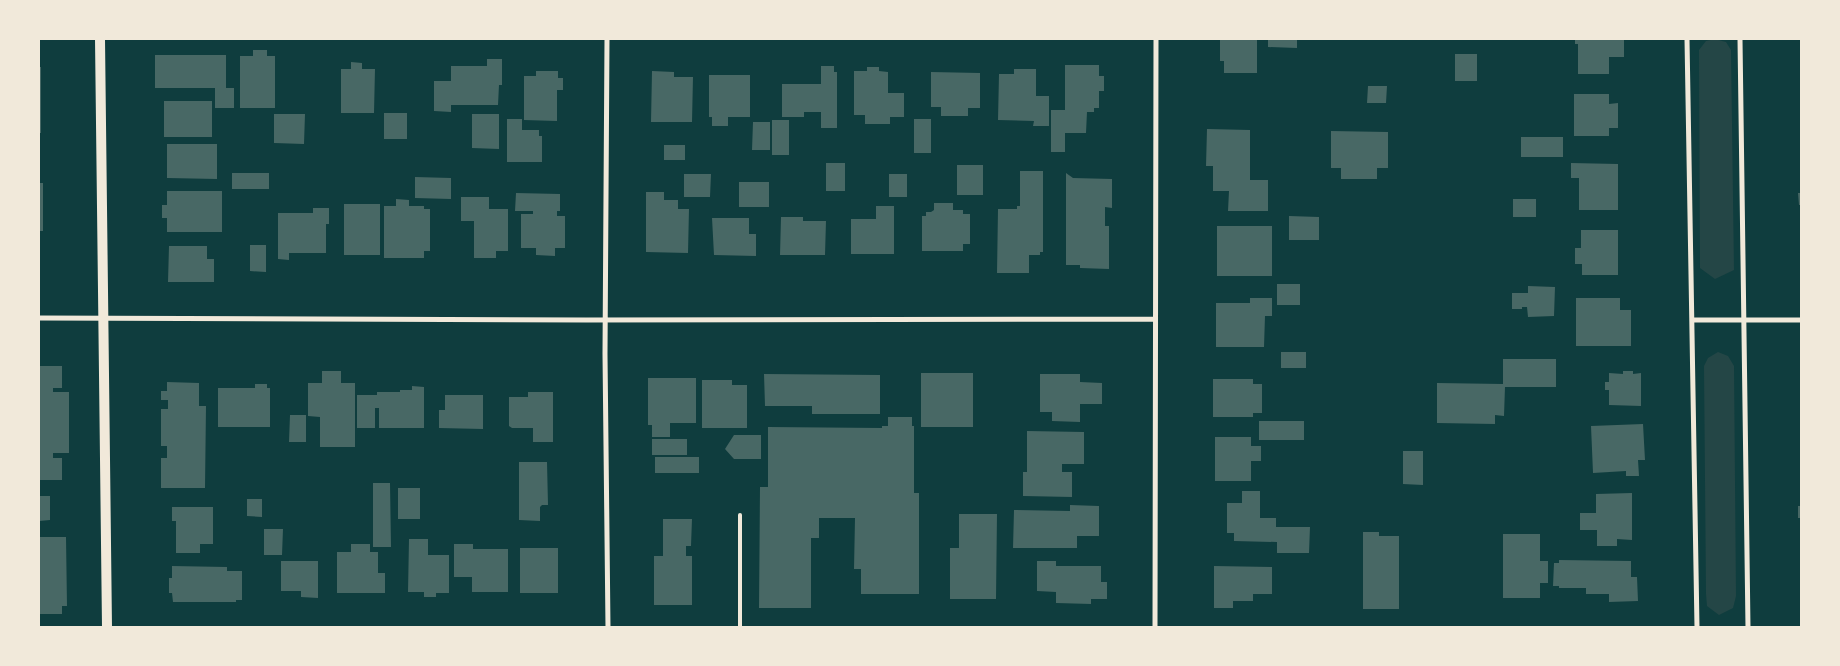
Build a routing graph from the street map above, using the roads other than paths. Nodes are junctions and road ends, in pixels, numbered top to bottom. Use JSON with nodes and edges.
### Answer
{"nodes":[{"id":1,"x":100,"y":39,"type":"edge"},
{"id":2,"x":607,"y":39,"type":"edge"},
{"id":3,"x":1156,"y":39,"type":"edge"},
{"id":4,"x":1687,"y":39,"type":"edge"},
{"id":5,"x":1740,"y":39,"type":"edge"},
{"id":6,"x":39,"y":318,"type":"edge"},
{"id":7,"x":104,"y":318,"type":"junction"},
{"id":8,"x":1155,"y":319,"type":"junction"},
{"id":9,"x":606,"y":320,"type":"junction"},
{"id":10,"x":1692,"y":320,"type":"junction"},
{"id":11,"x":1744,"y":320,"type":"junction"},
{"id":12,"x":1801,"y":320,"type":"edge"},
{"id":13,"x":740,"y":515,"type":"dead end"},
{"id":14,"x":107,"y":627,"type":"edge"},
{"id":15,"x":608,"y":627,"type":"edge"},
{"id":16,"x":740,"y":627,"type":"edge"},
{"id":17,"x":1155,"y":627,"type":"edge"},
{"id":18,"x":1697,"y":627,"type":"edge"},
{"id":19,"x":1748,"y":627,"type":"edge"}],
"edges":[{"from":1,"to":7,"type":"main road"},
{"from":2,"to":9,"type":"street"},
{"from":3,"to":8,"type":"street"},
{"from":4,"to":10,"type":"street"},
{"from":5,"to":11,"type":"street"},
{"from":6,"to":7,"type":"street"},
{"from":7,"to":9,"type":"street"},
{"from":7,"to":14,"type":"main road"},
{"from":8,"to":9,"type":"street"},
{"from":8,"to":17,"type":"street"},
{"from":9,"to":15,"type":"street"},
{"from":10,"to":11,"type":"street"},
{"from":10,"to":18,"type":"street"},
{"from":11,"to":12,"type":"street"},
{"from":11,"to":19,"type":"street"},
{"from":13,"to":16,"type":"lane"}]}
